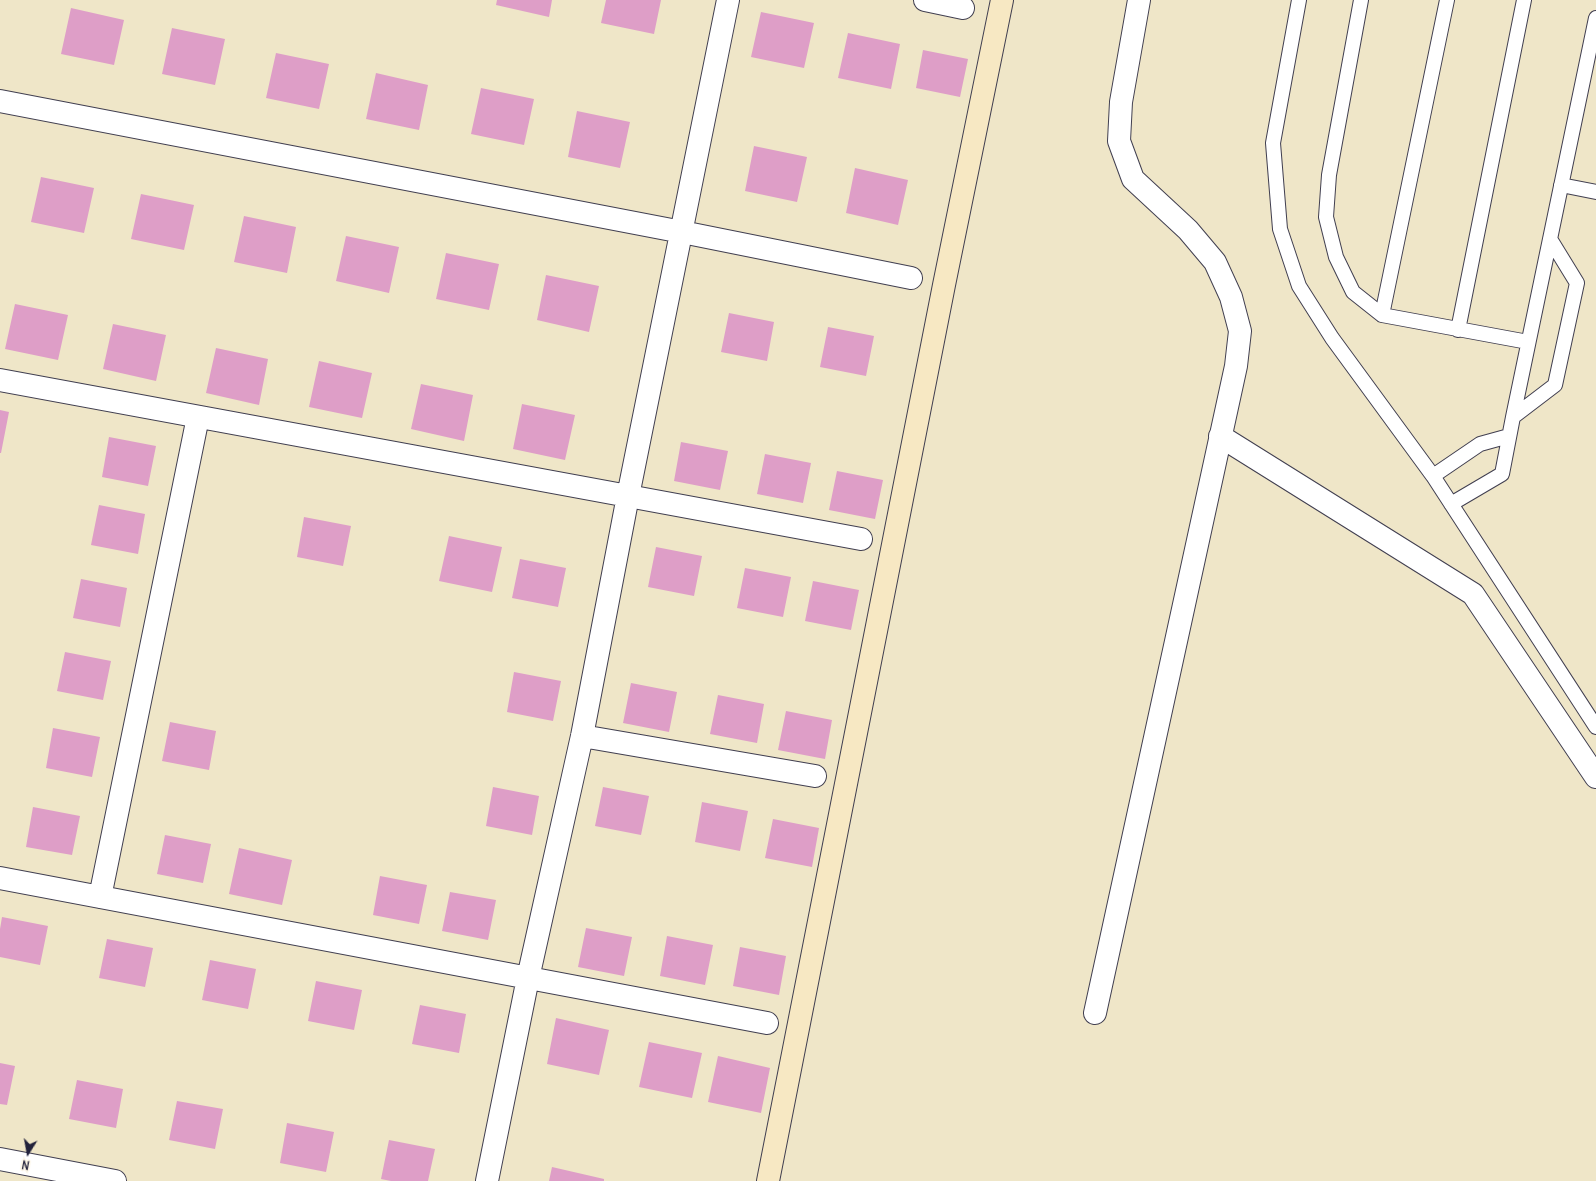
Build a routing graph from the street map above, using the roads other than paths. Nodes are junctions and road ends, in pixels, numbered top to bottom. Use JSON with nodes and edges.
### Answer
{"nodes":[{"id":1,"x":728,"y":0,"type":"edge"},
{"id":2,"x":925,"y":0,"type":"edge"},
{"id":3,"x":1002,"y":0,"type":"edge"},
{"id":4,"x":1139,"y":0,"type":"edge"},
{"id":5,"x":1299,"y":0,"type":"edge"},
{"id":6,"x":1361,"y":0,"type":"edge"},
{"id":7,"x":1447,"y":0,"type":"edge"},
{"id":8,"x":1524,"y":0,"type":"edge"},
{"id":9,"x":963,"y":8,"type":"dead end"},
{"id":10,"x":1596,"y":18,"type":"edge"},
{"id":11,"x":1591,"y":70,"type":"edge"},
{"id":12,"x":0,"y":101,"type":"edge"},
{"id":13,"x":1561,"y":185,"type":"junction"},
{"id":14,"x":1596,"y":192,"type":"edge"},
{"id":15,"x":682,"y":232,"type":"junction"},
{"id":16,"x":1550,"y":239,"type":"junction"},
{"id":17,"x":911,"y":278,"type":"dead end"},
{"id":18,"x":1382,"y":315,"type":"junction"},
{"id":19,"x":1458,"y":330,"type":"junction"},
{"id":20,"x":1528,"y":342,"type":"junction"},
{"id":21,"x":0,"y":380,"type":"edge"},
{"id":22,"x":1513,"y":416,"type":"junction"},
{"id":23,"x":198,"y":417,"type":"junction"},
{"id":24,"x":1220,"y":436,"type":"junction"},
{"id":25,"x":1509,"y":436,"type":"junction"},
{"id":26,"x":1433,"y":476,"type":"junction"},
{"id":27,"x":628,"y":496,"type":"junction"},
{"id":28,"x":1451,"y":504,"type":"junction"},
{"id":29,"x":860,"y":539,"type":"dead end"},
{"id":30,"x":1596,"y":727,"type":"edge"},
{"id":31,"x":582,"y":736,"type":"junction"},
{"id":32,"x":815,"y":776,"type":"dead end"},
{"id":33,"x":1596,"y":777,"type":"edge"},
{"id":34,"x":0,"y":878,"type":"edge"},
{"id":35,"x":100,"y":897,"type":"junction"},
{"id":36,"x":528,"y":978,"type":"junction"},
{"id":37,"x":1095,"y":1013,"type":"dead end"},
{"id":38,"x":767,"y":1023,"type":"dead end"},
{"id":39,"x":0,"y":1159,"type":"edge"},
{"id":40,"x":115,"y":1181,"type":"edge"},
{"id":41,"x":488,"y":1181,"type":"edge"},
{"id":42,"x":768,"y":1181,"type":"edge"}],
"edges":[{"from":1,"to":15,"type":"street"},
{"from":2,"to":9,"type":"street"},
{"from":3,"to":42,"type":"street"},
{"from":4,"to":24,"type":"street"},
{"from":5,"to":26,"type":"lane"},
{"from":6,"to":18,"type":"lane"},
{"from":7,"to":18,"type":"lane"},
{"from":8,"to":19,"type":"lane"},
{"from":10,"to":11,"type":"lane"},
{"from":11,"to":13,"type":"lane"},
{"from":12,"to":15,"type":"street"},
{"from":13,"to":14,"type":"lane"},
{"from":13,"to":16,"type":"lane"},
{"from":15,"to":17,"type":"street"},
{"from":15,"to":27,"type":"street"},
{"from":16,"to":20,"type":"lane"},
{"from":16,"to":22,"type":"lane"},
{"from":18,"to":19,"type":"lane"},
{"from":19,"to":20,"type":"lane"},
{"from":20,"to":22,"type":"lane"},
{"from":21,"to":23,"type":"street"},
{"from":22,"to":25,"type":"lane"},
{"from":23,"to":27,"type":"street"},
{"from":23,"to":35,"type":"street"},
{"from":24,"to":33,"type":"street"},
{"from":24,"to":37,"type":"street"},
{"from":25,"to":26,"type":"lane"},
{"from":25,"to":28,"type":"lane"},
{"from":26,"to":28,"type":"lane"},
{"from":27,"to":29,"type":"street"},
{"from":27,"to":31,"type":"street"},
{"from":28,"to":30,"type":"lane"},
{"from":31,"to":32,"type":"street"},
{"from":31,"to":36,"type":"street"},
{"from":34,"to":35,"type":"street"},
{"from":35,"to":36,"type":"street"},
{"from":36,"to":38,"type":"street"},
{"from":36,"to":41,"type":"street"},
{"from":39,"to":40,"type":"street"}]}
